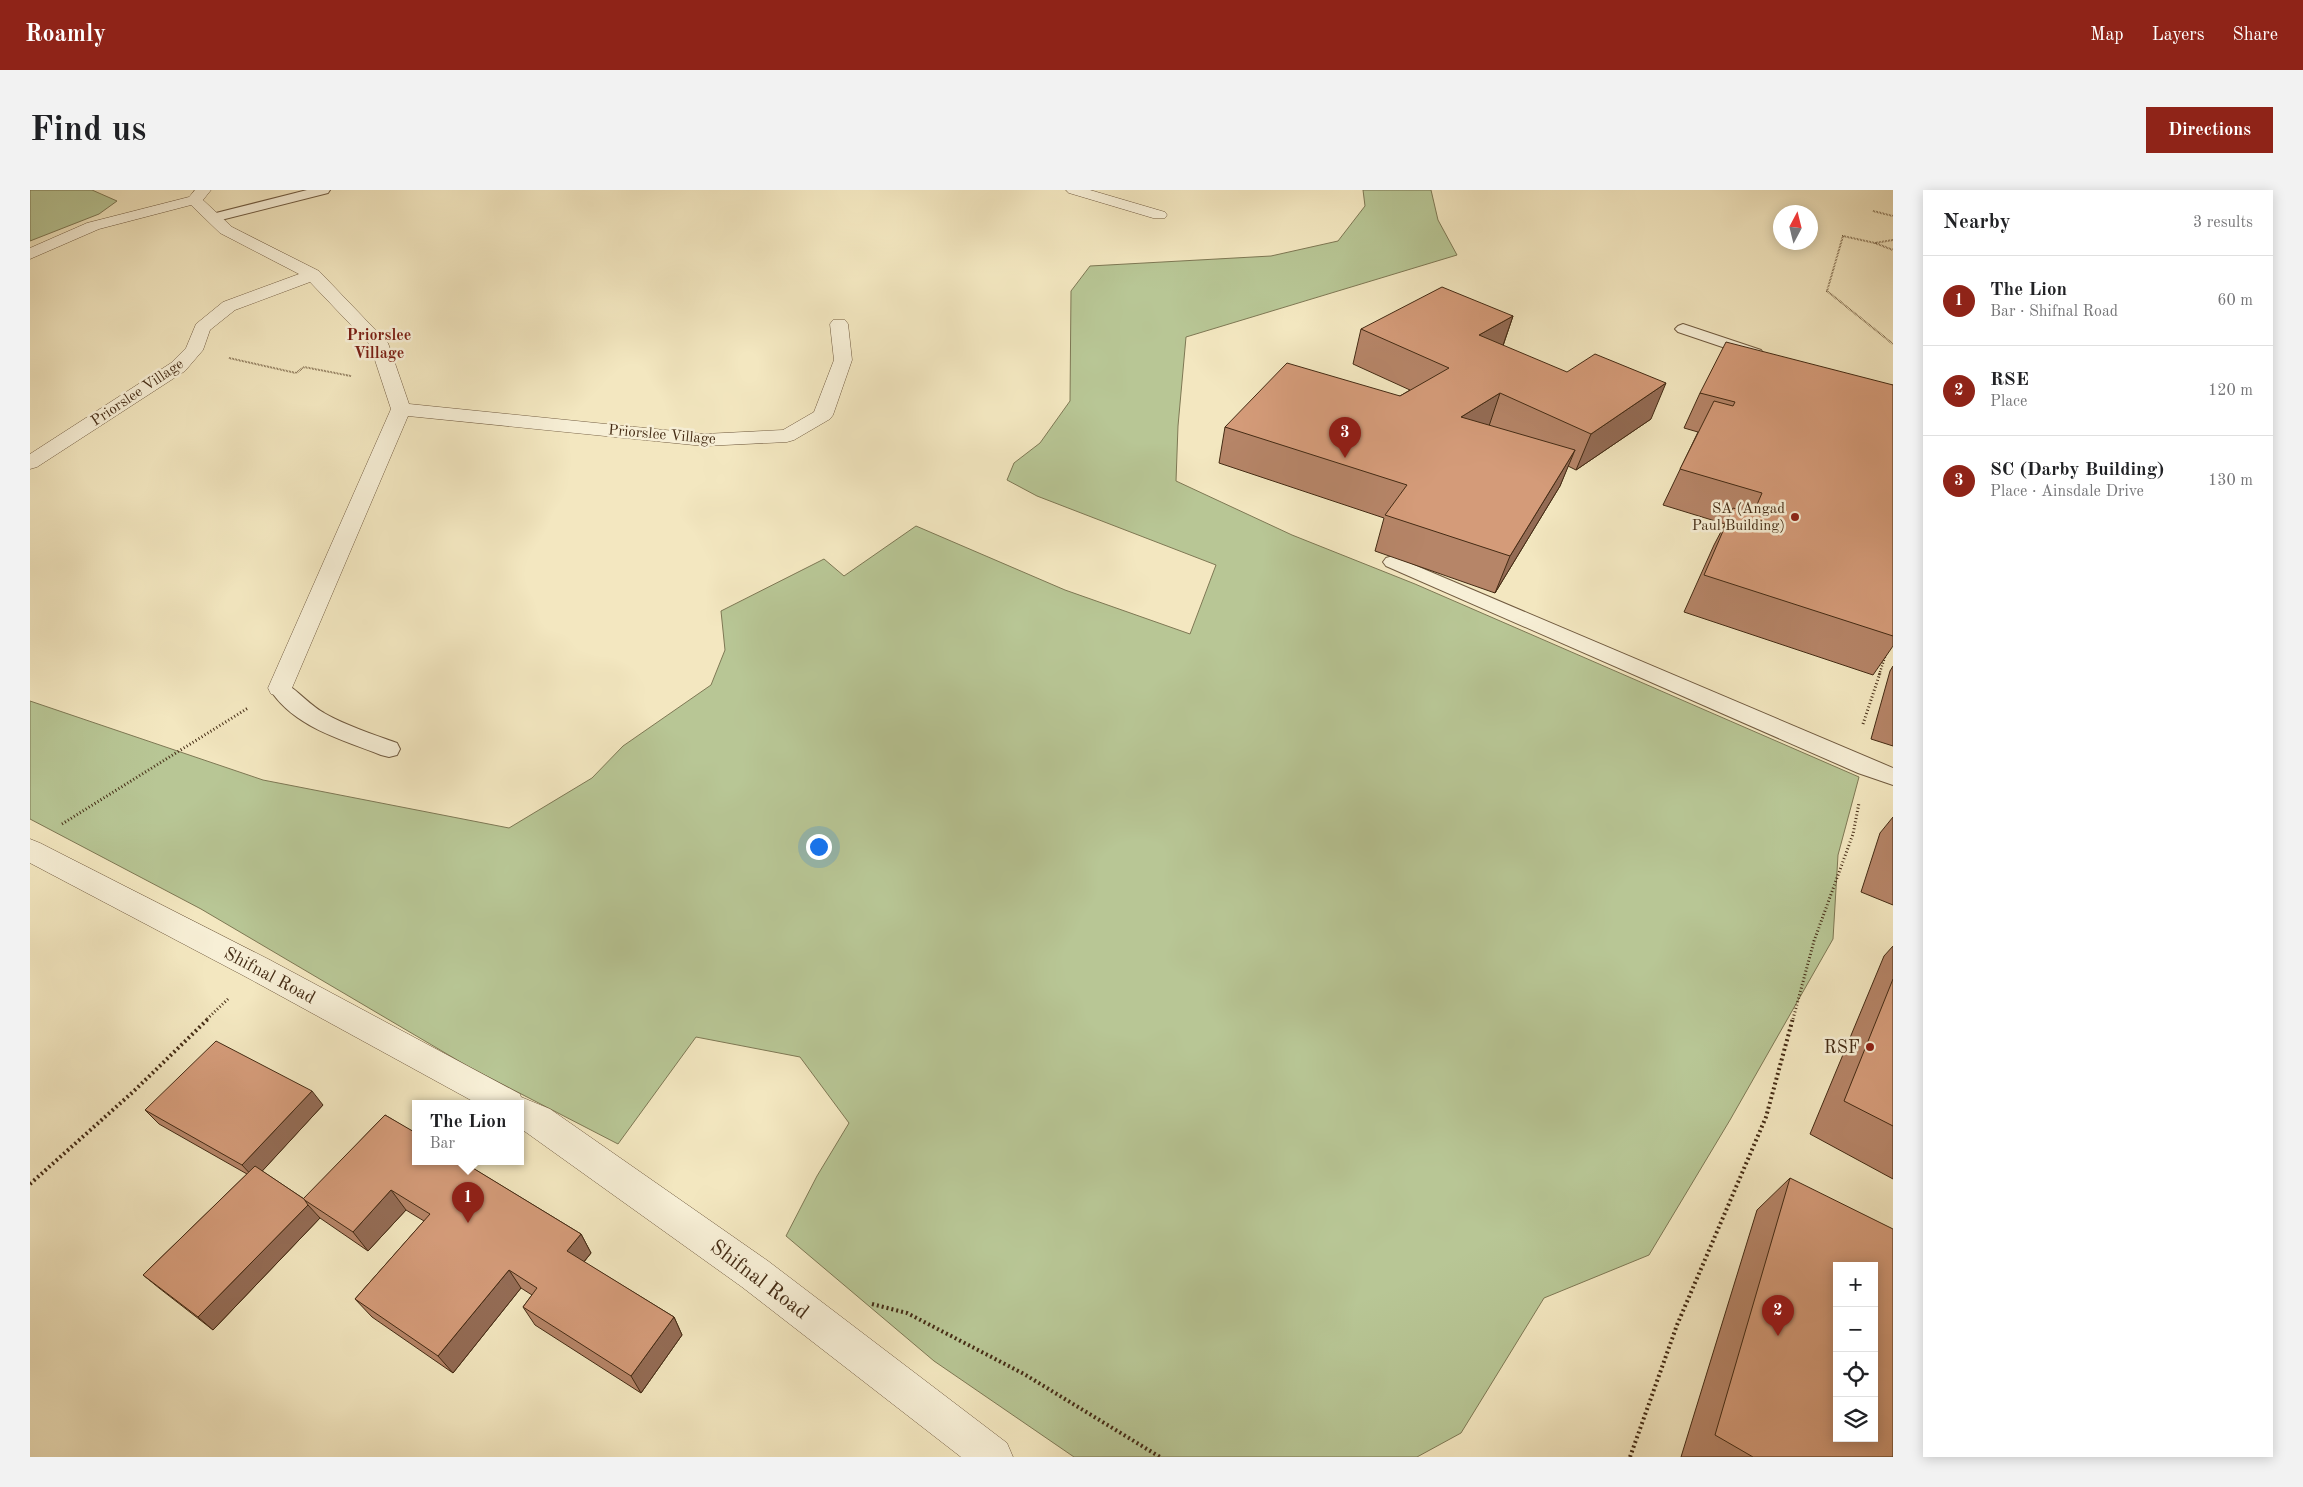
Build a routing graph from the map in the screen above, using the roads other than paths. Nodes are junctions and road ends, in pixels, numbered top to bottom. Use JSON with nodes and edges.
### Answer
{"nodes":[{"id":1,"x":323,"y":190,"type":"edge"},
{"id":2,"x":1074,"y":190,"type":"edge"},
{"id":3,"x":198,"y":195,"type":"edge"},
{"id":4,"x":1159,"y":215,"type":"dead end"},
{"id":5,"x":213,"y":218,"type":"junction"},
{"id":6,"x":30,"y":254,"type":"edge"},
{"id":7,"x":313,"y":275,"type":"junction"},
{"id":8,"x":839,"y":324,"type":"dead end"},
{"id":9,"x":1683,"y":329,"type":"dead end"},
{"id":10,"x":1768,"y":356,"type":"edge"},
{"id":11,"x":401,"y":408,"type":"junction"},
{"id":12,"x":30,"y":463,"type":"edge"},
{"id":13,"x":1393,"y":562,"type":"edge"},
{"id":14,"x":280,"y":688,"type":"joint"},
{"id":15,"x":389,"y":749,"type":"dead end"},
{"id":16,"x":1893,"y":777,"type":"edge"},
{"id":17,"x":30,"y":850,"type":"edge"},
{"id":18,"x":501,"y":1100,"type":"edge"},
{"id":19,"x":524,"y":1113,"type":"edge"},
{"id":20,"x":993,"y":1457,"type":"edge"}],
"edges":[{"from":1,"to":5,"type":"lane"},
{"from":2,"to":4,"type":"street"},
{"from":3,"to":5,"type":"street"},
{"from":3,"to":6,"type":"street"},
{"from":5,"to":7,"type":"street"},
{"from":7,"to":11,"type":"street"},
{"from":7,"to":12,"type":"street","name":"Priorslee Village"},
{"from":8,"to":11,"type":"street","name":"Priorslee Village"},
{"from":9,"to":10,"type":"lane"},
{"from":11,"to":14,"type":"street"},
{"from":13,"to":16,"type":"lane"},
{"from":14,"to":15,"type":"lane"},
{"from":17,"to":18,"type":"street","name":"Shifnal Road"},
{"from":19,"to":20,"type":"street","name":"Shifnal Road"}]}
